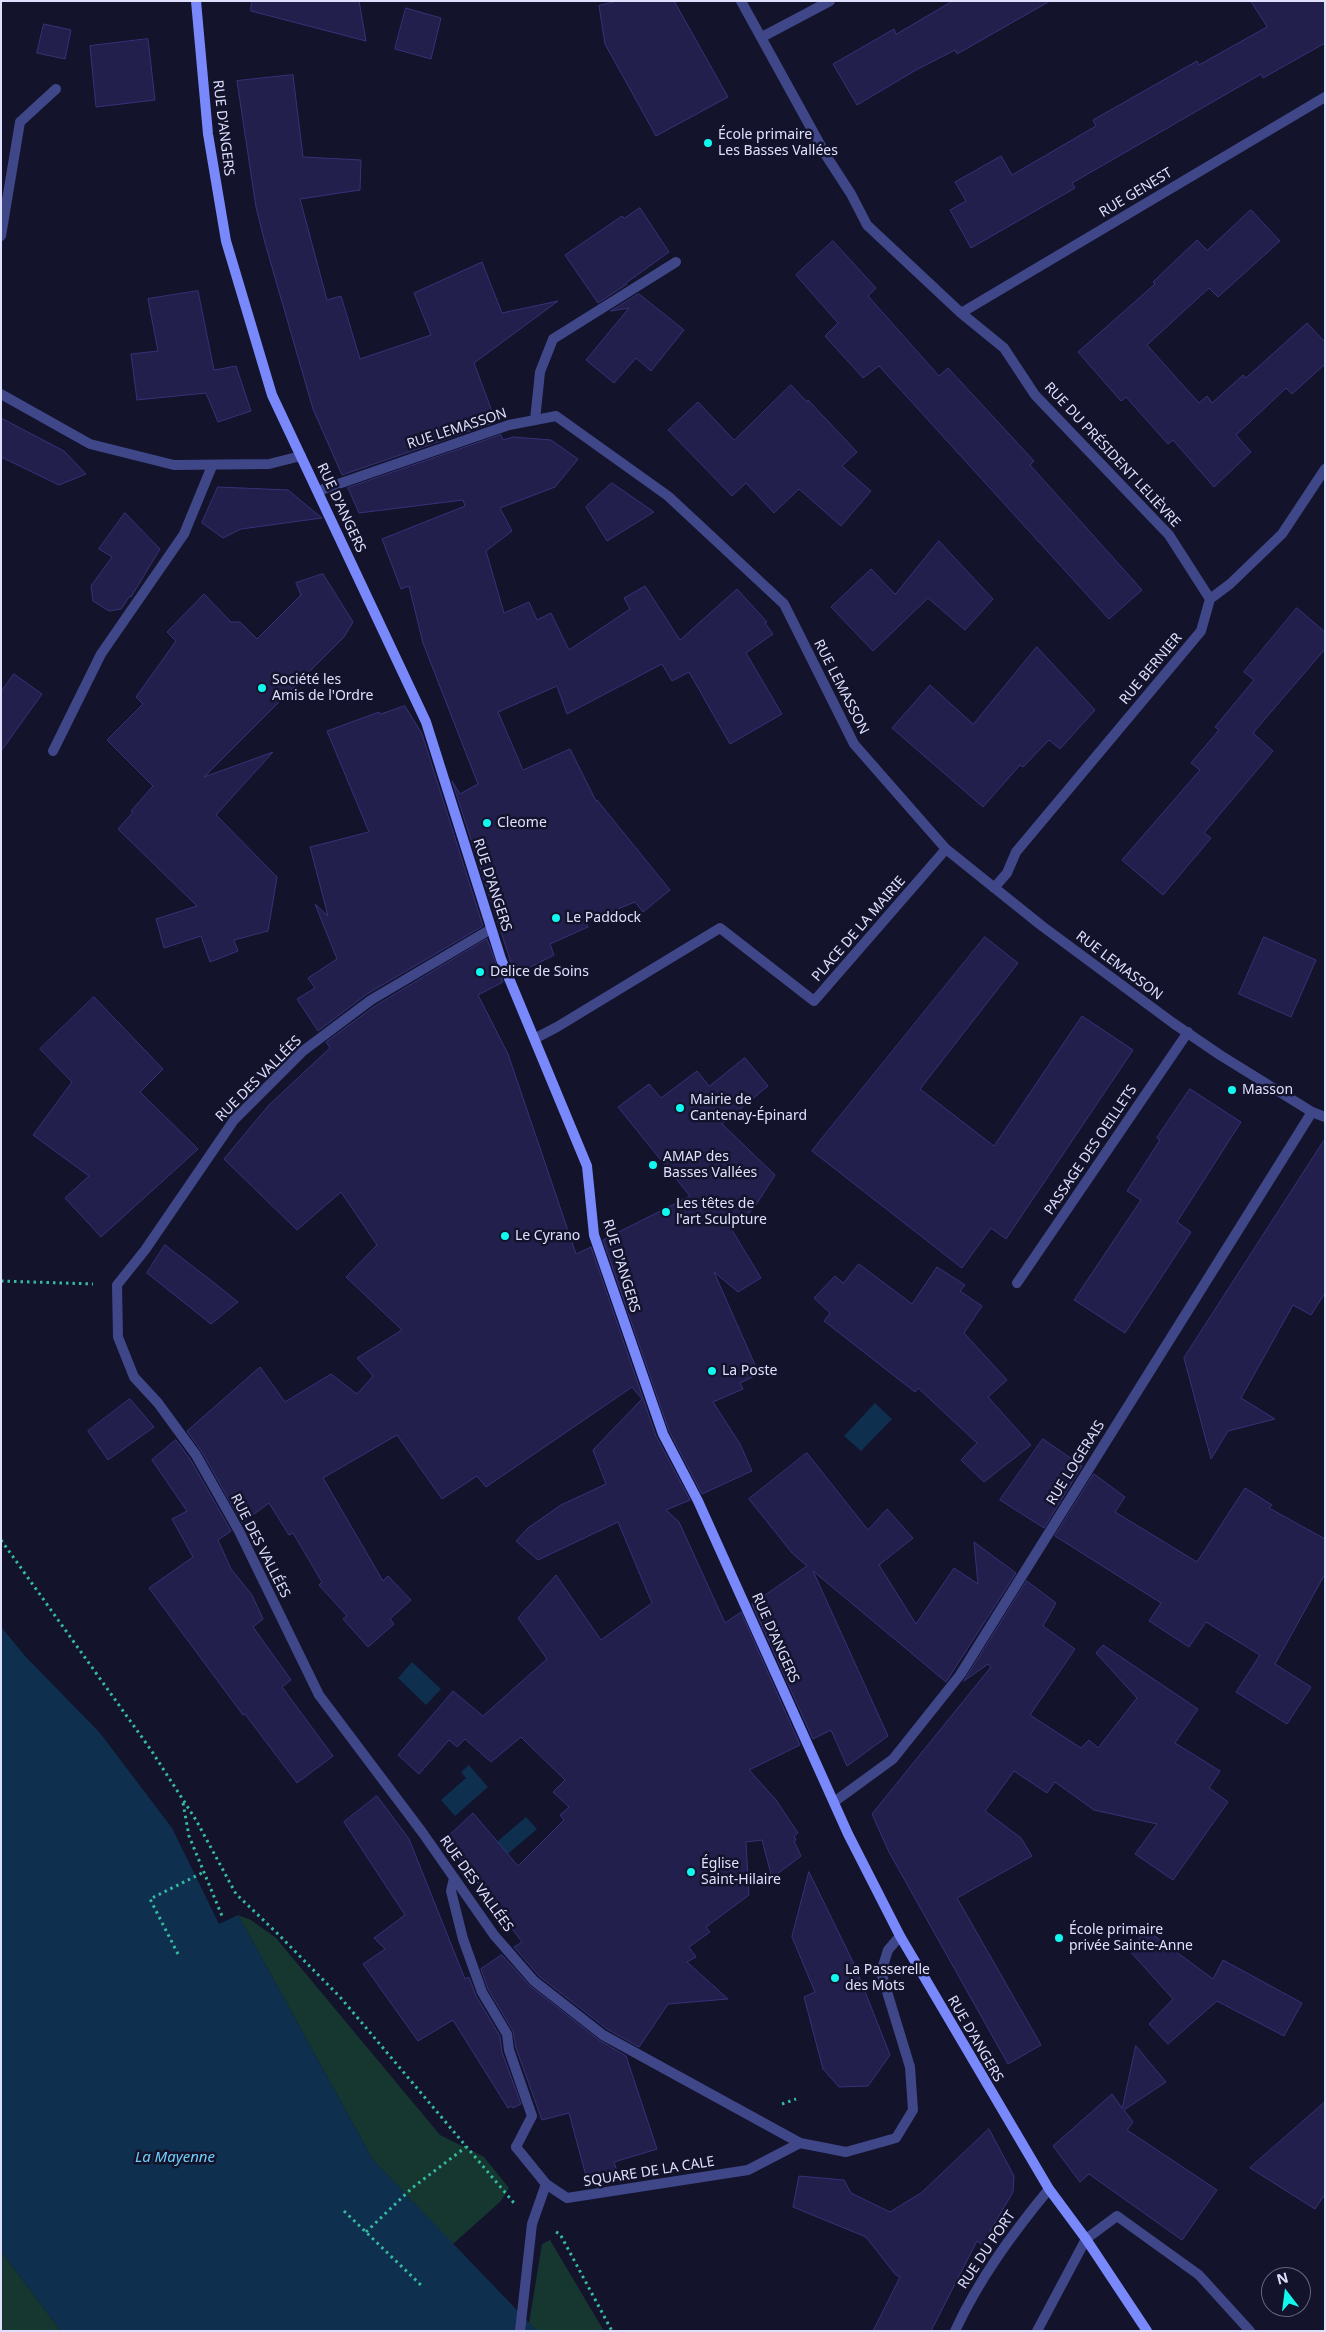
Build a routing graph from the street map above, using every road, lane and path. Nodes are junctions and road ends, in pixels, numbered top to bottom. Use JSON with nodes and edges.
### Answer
{"nodes":[{"id":1,"x":196,"y":1,"type":"edge"},
{"id":2,"x":741,"y":1,"type":"edge"},
{"id":3,"x":830,"y":1,"type":"edge"},
{"id":4,"x":762,"y":37,"type":"junction"},
{"id":5,"x":56,"y":89,"type":"dead end"},
{"id":6,"x":1325,"y":97,"type":"edge"},
{"id":7,"x":1,"y":236,"type":"edge"},
{"id":8,"x":676,"y":262,"type":"dead end"},
{"id":9,"x":961,"y":312,"type":"junction"},
{"id":10,"x":1,"y":394,"type":"edge"},
{"id":11,"x":535,"y":420,"type":"junction"},
{"id":12,"x":301,"y":456,"type":"junction"},
{"id":13,"x":212,"y":466,"type":"junction"},
{"id":14,"x":1325,"y":469,"type":"edge"},
{"id":15,"x":318,"y":491,"type":"junction"},
{"id":16,"x":1210,"y":599,"type":"junction"},
{"id":17,"x":53,"y":751,"type":"dead end"},
{"id":18,"x":946,"y":849,"type":"junction"},
{"id":19,"x":994,"y":888,"type":"junction"},
{"id":20,"x":491,"y":929,"type":"junction"},
{"id":21,"x":1188,"y":1032,"type":"junction"},
{"id":22,"x":536,"y":1038,"type":"junction"},
{"id":23,"x":1312,"y":1112,"type":"junction"},
{"id":24,"x":1325,"y":1117,"type":"edge"},
{"id":25,"x":1,"y":1281,"type":"edge"},
{"id":26,"x":1017,"y":1283,"type":"dead end"},
{"id":27,"x":118,"y":1285,"type":"junction"},
{"id":28,"x":1,"y":1540,"type":"edge"},
{"id":29,"x":183,"y":1800,"type":"junction"},
{"id":30,"x":834,"y":1802,"type":"junction"},
{"id":31,"x":204,"y":1872,"type":"junction"},
{"id":32,"x":454,"y":1878,"type":"junction"},
{"id":33,"x":222,"y":1916,"type":"dead end"},
{"id":34,"x":900,"y":1936,"type":"junction"},
{"id":35,"x":178,"y":1954,"type":"dead end"},
{"id":36,"x":800,"y":2143,"type":"junction"},
{"id":37,"x":466,"y":2147,"type":"junction"},
{"id":38,"x":546,"y":2184,"type":"junction"},
{"id":39,"x":1049,"y":2190,"type":"junction"},
{"id":40,"x":344,"y":2211,"type":"dead end"},
{"id":41,"x":532,"y":2224,"type":"junction"},
{"id":42,"x":366,"y":2232,"type":"junction"},
{"id":43,"x":1086,"y":2239,"type":"junction"},
{"id":44,"x":423,"y":2287,"type":"dead end"},
{"id":45,"x":520,"y":2331,"type":"edge"},
{"id":46,"x":612,"y":2331,"type":"edge"},
{"id":47,"x":955,"y":2331,"type":"edge"},
{"id":48,"x":1037,"y":2331,"type":"edge"},
{"id":49,"x":1147,"y":2331,"type":"edge"},
{"id":50,"x":1250,"y":2331,"type":"edge"}],
"edges":[{"from":1,"to":12,"type":"main road","name":"RUE D'ANGERS"},
{"from":2,"to":4,"type":"street","name":"RUE DU PRÉSIDENT LELIÈVRE"},
{"from":3,"to":4,"type":"street"},
{"from":4,"to":9,"type":"street","name":"RUE DU PRÉSIDENT LELIÈVRE"},
{"from":5,"to":7,"type":"street"},
{"from":6,"to":9,"type":"street","name":"RUE GENEST"},
{"from":8,"to":11,"type":"street"},
{"from":9,"to":16,"type":"street","name":"RUE DU PRÉSIDENT LELIÈVRE"},
{"from":10,"to":13,"type":"street"},
{"from":11,"to":15,"type":"street","name":"RUE LEMASSON"},
{"from":11,"to":18,"type":"street","name":"RUE LEMASSON"},
{"from":12,"to":13,"type":"street"},
{"from":12,"to":15,"type":"main road","name":"RUE D'ANGERS"},
{"from":13,"to":17,"type":"street"},
{"from":14,"to":16,"type":"street"},
{"from":15,"to":20,"type":"main road","name":"RUE D'ANGERS"},
{"from":16,"to":19,"type":"street","name":"RUE BERNIER"},
{"from":18,"to":19,"type":"street","name":"RUE LEMASSON"},
{"from":18,"to":22,"type":"street","name":"PLACE DE LA MAIRIE"},
{"from":19,"to":21,"type":"street","name":"RUE LEMASSON"},
{"from":20,"to":22,"type":"main road","name":"RUE D'ANGERS"},
{"from":20,"to":27,"type":"street","name":"RUE DES VALLÉES"},
{"from":21,"to":23,"type":"street","name":"RUE LEMASSON"},
{"from":21,"to":26,"type":"street","name":"PASSAGE DES OEILLETS"},
{"from":22,"to":30,"type":"main road","name":"RUE D'ANGERS"},
{"from":23,"to":24,"type":"street","name":"RUE LEMASSON"},
{"from":23,"to":30,"type":"street","name":"RUE LOGERAIS"},
{"from":25,"to":27,"type":"path"},
{"from":27,"to":32,"type":"street","name":"RUE DES VALLÉES"},
{"from":28,"to":29,"type":"path"},
{"from":29,"to":31,"type":"path"},
{"from":29,"to":37,"type":"path"},
{"from":30,"to":34,"type":"main road","name":"RUE D'ANGERS"},
{"from":31,"to":33,"type":"path"},
{"from":31,"to":35,"type":"path"},
{"from":32,"to":36,"type":"street","name":"RUE DES VALLÉES"},
{"from":32,"to":38,"type":"street","name":"SQUARE DE LA CALE"},
{"from":34,"to":36,"type":"street","name":"RUE DES VALLÉES"},
{"from":34,"to":39,"type":"main road","name":"RUE D'ANGERS"},
{"from":36,"to":38,"type":"street","name":"SQUARE DE LA CALE"},
{"from":37,"to":41,"type":"path"},
{"from":37,"to":42,"type":"path"},
{"from":38,"to":41,"type":"street"},
{"from":39,"to":43,"type":"main road","name":"RUE D'ANGERS"},
{"from":39,"to":47,"type":"street","name":"RUE DU PORT"},
{"from":40,"to":42,"type":"path"},
{"from":41,"to":45,"type":"street"},
{"from":41,"to":46,"type":"path"},
{"from":42,"to":44,"type":"path"},
{"from":43,"to":48,"type":"street"},
{"from":43,"to":49,"type":"main road","name":"RUE D'ANGERS"},
{"from":43,"to":50,"type":"street"}]}
